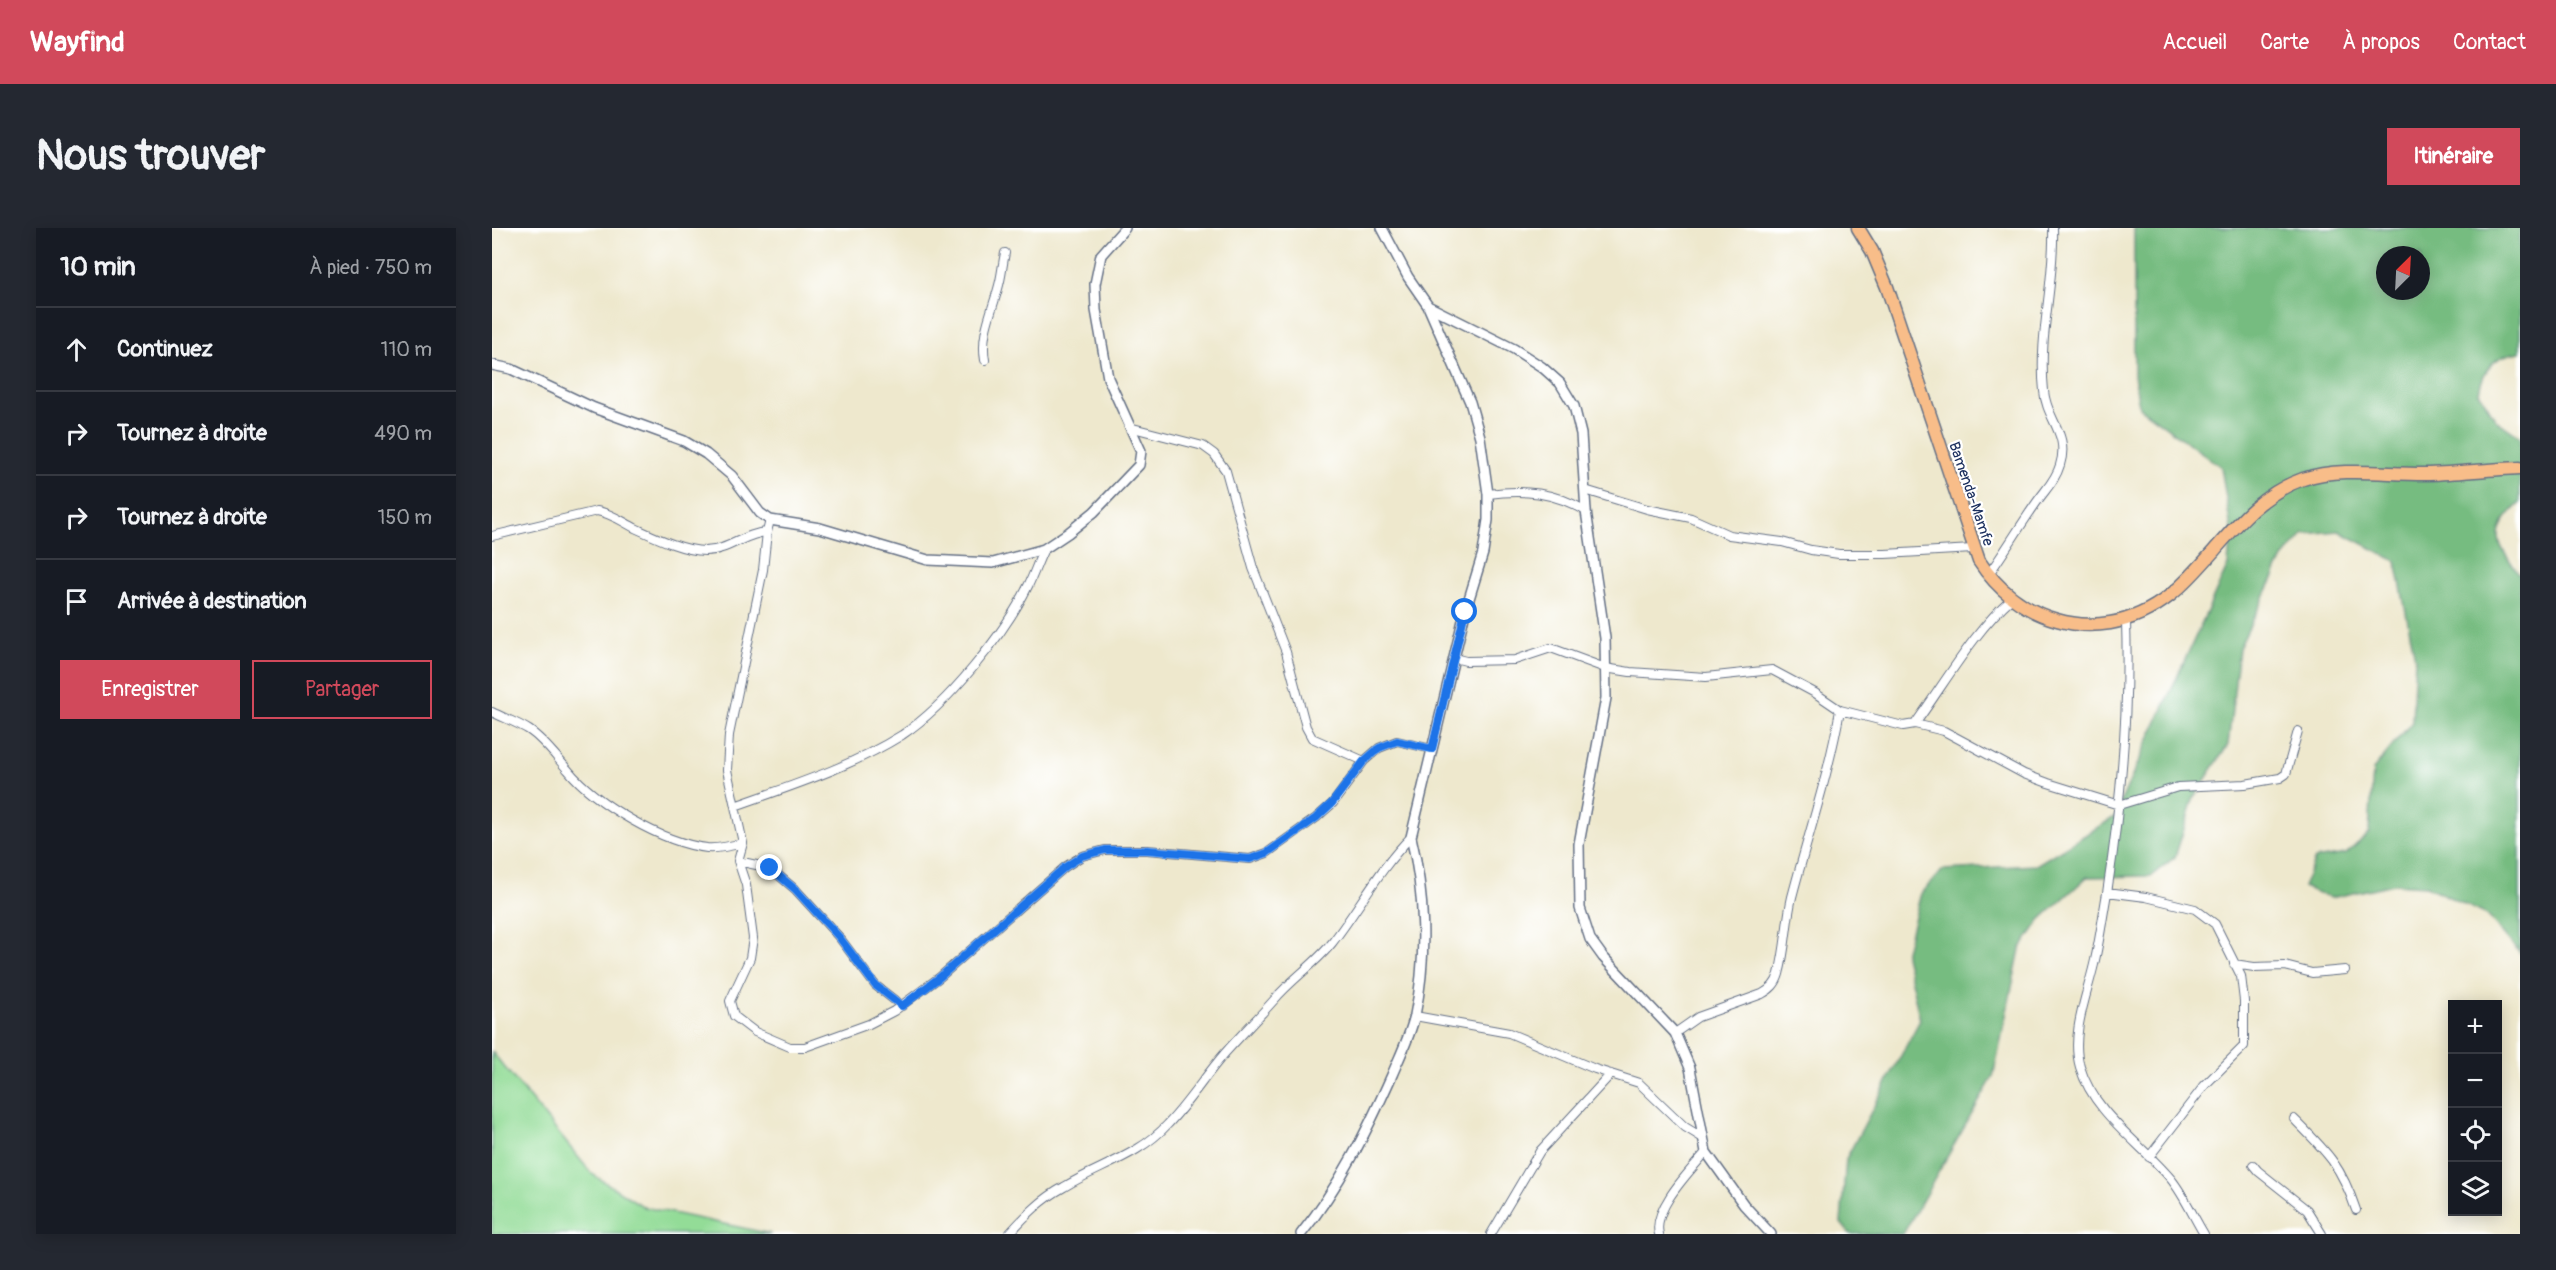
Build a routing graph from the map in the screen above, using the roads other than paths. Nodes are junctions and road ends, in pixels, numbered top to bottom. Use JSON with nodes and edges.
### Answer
{"nodes":[{"id":1,"x":1125,"y":228,"type":"edge"},
{"id":2,"x":1382,"y":228,"type":"edge"},
{"id":3,"x":1858,"y":228,"type":"edge"},
{"id":4,"x":2053,"y":228,"type":"edge"},
{"id":5,"x":1005,"y":253,"type":"dead end"},
{"id":6,"x":1428,"y":306,"type":"junction"},
{"id":7,"x":985,"y":360,"type":"dead end"},
{"id":8,"x":492,"y":365,"type":"edge"},
{"id":9,"x":1129,"y":427,"type":"junction"},
{"id":10,"x":2520,"y":468,"type":"edge"},
{"id":11,"x":1585,"y":490,"type":"junction"},
{"id":12,"x":1488,"y":494,"type":"junction"},
{"id":13,"x":1586,"y":511,"type":"junction"},
{"id":14,"x":770,"y":520,"type":"junction"},
{"id":15,"x":766,"y":532,"type":"junction"},
{"id":16,"x":492,"y":536,"type":"edge"},
{"id":17,"x":1044,"y":549,"type":"junction"},
{"id":18,"x":1973,"y":549,"type":"junction"},
{"id":19,"x":1988,"y":575,"type":"junction"},
{"id":20,"x":2012,"y":598,"type":"junction"},
{"id":21,"x":2126,"y":621,"type":"junction"},
{"id":22,"x":1454,"y":658,"type":"junction"},
{"id":23,"x":1605,"y":668,"type":"junction"},
{"id":24,"x":1840,"y":710,"type":"junction"},
{"id":25,"x":492,"y":712,"type":"edge"},
{"id":26,"x":1915,"y":724,"type":"junction"},
{"id":27,"x":2298,"y":731,"type":"dead end"},
{"id":28,"x":1432,"y":749,"type":"junction"},
{"id":29,"x":1364,"y":761,"type":"junction"},
{"id":30,"x":2119,"y":805,"type":"junction"},
{"id":31,"x":735,"y":806,"type":"junction"},
{"id":32,"x":1411,"y":837,"type":"junction"},
{"id":33,"x":743,"y":843,"type":"junction"},
{"id":34,"x":738,"y":861,"type":"junction"},
{"id":35,"x":2107,"y":892,"type":"junction"},
{"id":36,"x":2235,"y":964,"type":"junction"},
{"id":37,"x":2345,"y":970,"type":"dead end"},
{"id":38,"x":902,"y":1006,"type":"junction"},
{"id":39,"x":1415,"y":1016,"type":"junction"},
{"id":40,"x":1674,"y":1033,"type":"junction"},
{"id":41,"x":1611,"y":1074,"type":"junction"},
{"id":42,"x":2294,"y":1119,"type":"dead end"},
{"id":43,"x":1703,"y":1138,"type":"junction"},
{"id":44,"x":1706,"y":1152,"type":"junction"},
{"id":45,"x":2149,"y":1156,"type":"junction"},
{"id":46,"x":2253,"y":1165,"type":"dead end"},
{"id":47,"x":2355,"y":1210,"type":"dead end"},
{"id":48,"x":1009,"y":1234,"type":"edge"},
{"id":49,"x":1301,"y":1234,"type":"edge"},
{"id":50,"x":1491,"y":1234,"type":"edge"},
{"id":51,"x":1659,"y":1234,"type":"edge"},
{"id":52,"x":1771,"y":1234,"type":"edge"},
{"id":53,"x":2204,"y":1234,"type":"edge"},
{"id":54,"x":2322,"y":1234,"type":"edge"}],
"edges":[{"from":1,"to":9,"type":"street"},
{"from":2,"to":6,"type":"street"},
{"from":3,"to":18,"type":"highway","name":"Bamenda-Mamfe"},
{"from":4,"to":19,"type":"street"},
{"from":5,"to":7,"type":"street"},
{"from":6,"to":11,"type":"street"},
{"from":6,"to":12,"type":"street"},
{"from":8,"to":14,"type":"street"},
{"from":9,"to":17,"type":"street"},
{"from":9,"to":29,"type":"street"},
{"from":10,"to":21,"type":"highway","name":"Bamenda-Mamfe"},
{"from":11,"to":13,"type":"street"},
{"from":11,"to":18,"type":"street"},
{"from":12,"to":13,"type":"street"},
{"from":12,"to":22,"type":"street"},
{"from":13,"to":23,"type":"street"},
{"from":14,"to":15,"type":"street"},
{"from":14,"to":17,"type":"street"},
{"from":15,"to":16,"type":"street"},
{"from":15,"to":31,"type":"street"},
{"from":17,"to":31,"type":"street"},
{"from":18,"to":19,"type":"highway","name":"Bamenda-Mamfe"},
{"from":19,"to":20,"type":"highway","name":"Bamenda-Mamfe"},
{"from":20,"to":21,"type":"highway","name":"Bamenda-Mamfe"},
{"from":20,"to":26,"type":"street"},
{"from":21,"to":30,"type":"street"},
{"from":22,"to":23,"type":"street"},
{"from":22,"to":28,"type":"street"},
{"from":23,"to":24,"type":"street"},
{"from":23,"to":40,"type":"street"},
{"from":24,"to":26,"type":"street"},
{"from":24,"to":40,"type":"street"},
{"from":25,"to":33,"type":"street"},
{"from":26,"to":30,"type":"street"},
{"from":27,"to":30,"type":"street"},
{"from":28,"to":29,"type":"street"},
{"from":28,"to":32,"type":"street"},
{"from":29,"to":38,"type":"street"},
{"from":30,"to":35,"type":"street"},
{"from":31,"to":33,"type":"street"},
{"from":32,"to":39,"type":"street"},
{"from":32,"to":48,"type":"street"},
{"from":33,"to":34,"type":"street"},
{"from":34,"to":38,"type":"street"},
{"from":34,"to":38,"type":"street"},
{"from":35,"to":36,"type":"street"},
{"from":35,"to":45,"type":"street"},
{"from":36,"to":37,"type":"street"},
{"from":36,"to":45,"type":"street"},
{"from":39,"to":41,"type":"street"},
{"from":39,"to":49,"type":"street"},
{"from":40,"to":43,"type":"street"},
{"from":41,"to":43,"type":"street"},
{"from":41,"to":50,"type":"street"},
{"from":42,"to":47,"type":"street"},
{"from":43,"to":44,"type":"street"},
{"from":44,"to":51,"type":"street"},
{"from":44,"to":52,"type":"street"},
{"from":45,"to":53,"type":"street"},
{"from":46,"to":54,"type":"street"}]}
